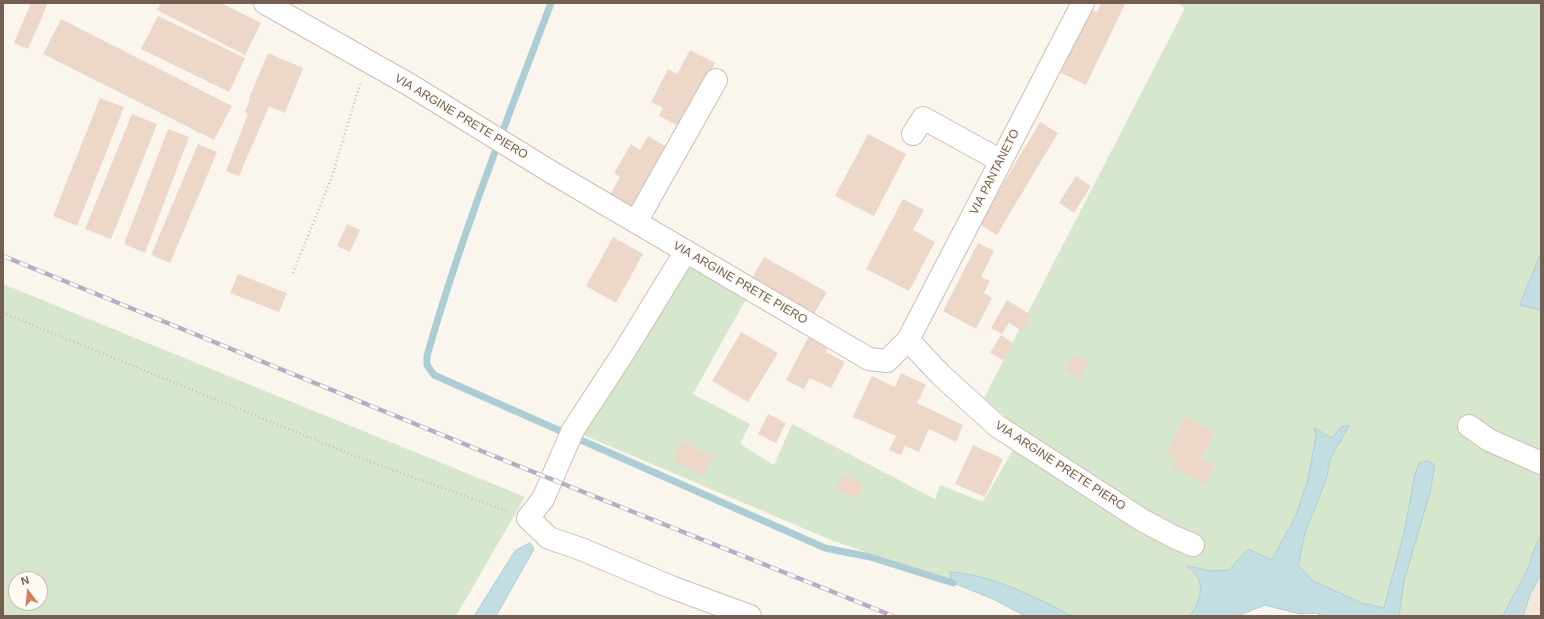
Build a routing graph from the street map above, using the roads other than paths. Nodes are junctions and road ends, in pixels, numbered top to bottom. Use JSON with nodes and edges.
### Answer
{"nodes":[{"id":1,"x":265,"y":3,"type":"edge"},
{"id":2,"x":1083,"y":3,"type":"edge"},
{"id":3,"x":716,"y":80,"type":"dead end"},
{"id":4,"x":913,"y":134,"type":"dead end"},
{"id":5,"x":1001,"y":161,"type":"junction"},
{"id":6,"x":636,"y":222,"type":"junction"},
{"id":7,"x":686,"y":251,"type":"junction"},
{"id":8,"x":908,"y":340,"type":"junction"},
{"id":9,"x":1469,"y":426,"type":"dead end"},
{"id":10,"x":1541,"y":463,"type":"edge"},
{"id":11,"x":1193,"y":545,"type":"dead end"},
{"id":12,"x":750,"y":616,"type":"edge"}],
"edges":[{"from":1,"to":6,"type":"street","name":"VIA ARGINE PRETE PIERO"},
{"from":2,"to":5,"type":"street","name":"VIA PANTANETO"},
{"from":3,"to":6,"type":"street"},
{"from":4,"to":5,"type":"street"},
{"from":5,"to":8,"type":"street","name":"VIA PANTANETO"},
{"from":6,"to":7,"type":"street","name":"VIA ARGINE PRETE PIERO"},
{"from":7,"to":8,"type":"street","name":"VIA ARGINE PRETE PIERO"},
{"from":7,"to":12,"type":"street"},
{"from":8,"to":11,"type":"street","name":"VIA ARGINE PRETE PIERO"},
{"from":9,"to":10,"type":"street"}]}
